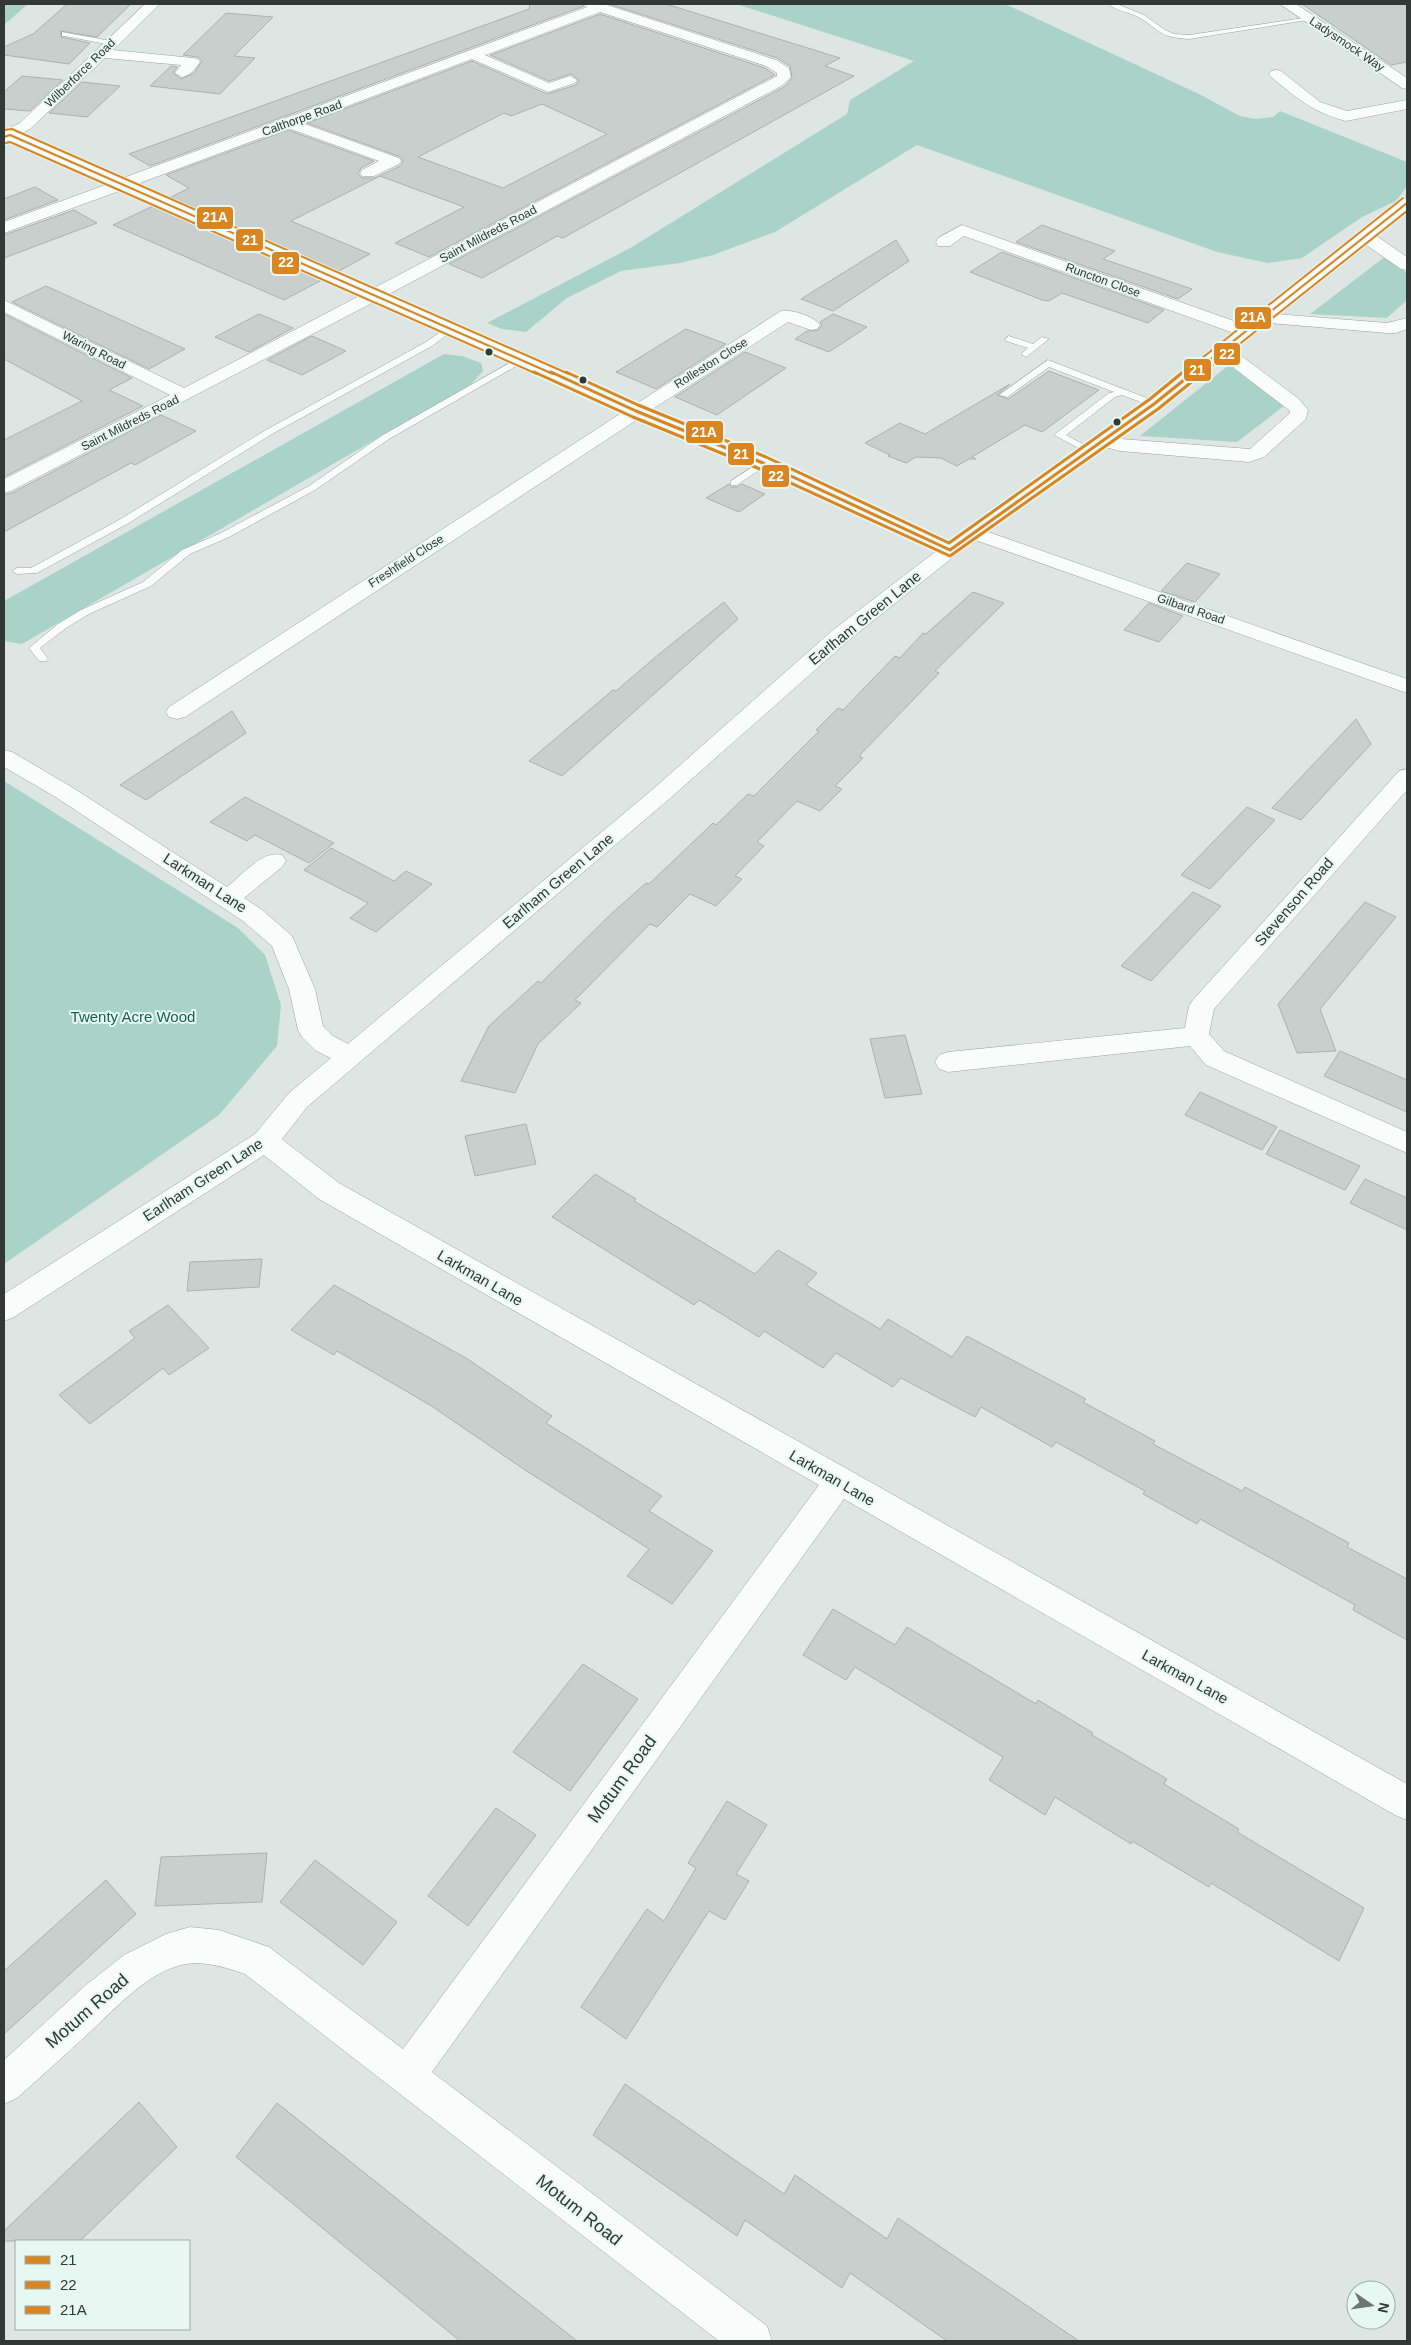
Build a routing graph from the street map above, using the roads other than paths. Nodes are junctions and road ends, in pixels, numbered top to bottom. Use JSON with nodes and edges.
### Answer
{"nodes":[{"id":1,"x":154,"y":4,"type":"edge"},
{"id":2,"x":1111,"y":4,"type":"edge"},
{"id":3,"x":1293,"y":4,"type":"edge"},
{"id":4,"x":596,"y":5,"type":"edge"},
{"id":5,"x":1310,"y":19,"type":"junction"},
{"id":6,"x":65,"y":34,"type":"dead end"},
{"id":7,"x":106,"y":48,"type":"junction"},
{"id":8,"x":474,"y":55,"type":"junction"},
{"id":9,"x":182,"y":73,"type":"dead end"},
{"id":10,"x":1276,"y":74,"type":"dead end"},
{"id":11,"x":570,"y":80,"type":"dead end"},
{"id":12,"x":1407,"y":85,"type":"edge"},
{"id":13,"x":548,"y":88,"type":"junction"},
{"id":14,"x":527,"y":96,"type":"dead end"},
{"id":15,"x":1407,"y":105,"type":"edge"},
{"id":16,"x":288,"y":123,"type":"junction"},
{"id":17,"x":7,"y":136,"type":"edge"},
{"id":18,"x":368,"y":174,"type":"dead end"},
{"id":19,"x":120,"y":184,"type":"junction"},
{"id":20,"x":1406,"y":205,"type":"edge"},
{"id":21,"x":980,"y":218,"type":"dead end"},
{"id":22,"x":4,"y":228,"type":"edge"},
{"id":23,"x":962,"y":230,"type":"junction"},
{"id":24,"x":1365,"y":236,"type":"junction"},
{"id":25,"x":944,"y":242,"type":"dead end"},
{"id":26,"x":1407,"y":265,"type":"edge"},
{"id":27,"x":373,"y":294,"type":"junction"},
{"id":28,"x":4,"y":305,"type":"edge"},
{"id":29,"x":1263,"y":318,"type":"junction"},
{"id":30,"x":1407,"y":323,"type":"edge"},
{"id":31,"x":811,"y":325,"type":"dead end"},
{"id":32,"x":452,"y":328,"type":"junction"},
{"id":33,"x":1245,"y":331,"type":"junction"},
{"id":34,"x":1009,"y":339,"type":"dead end"},
{"id":35,"x":1045,"y":339,"type":"dead end"},
{"id":36,"x":1033,"y":347,"type":"junction"},
{"id":37,"x":1222,"y":350,"type":"junction"},
{"id":38,"x":1025,"y":354,"type":"dead end"},
{"id":39,"x":522,"y":359,"type":"junction"},
{"id":40,"x":1122,"y":392,"type":"junction"},
{"id":41,"x":184,"y":395,"type":"junction"},
{"id":42,"x":1004,"y":395,"type":"dead end"},
{"id":43,"x":1154,"y":404,"type":"junction"},
{"id":44,"x":636,"y":411,"type":"junction"},
{"id":45,"x":1098,"y":446,"type":"junction"},
{"id":46,"x":762,"y":463,"type":"junction"},
{"id":47,"x":734,"y":483,"type":"dead end"},
{"id":48,"x":4,"y":487,"type":"edge"},
{"id":49,"x":974,"y":533,"type":"junction"},
{"id":50,"x":950,"y":550,"type":"junction"},
{"id":51,"x":17,"y":571,"type":"dead end"},
{"id":52,"x":43,"y":659,"type":"dead end"},
{"id":53,"x":1407,"y":686,"type":"edge"},
{"id":54,"x":177,"y":712,"type":"dead end"},
{"id":55,"x":4,"y":757,"type":"edge"},
{"id":56,"x":1407,"y":776,"type":"edge"},
{"id":57,"x":274,"y":861,"type":"dead end"},
{"id":58,"x":228,"y":899,"type":"junction"},
{"id":59,"x":1196,"y":1036,"type":"junction"},
{"id":60,"x":349,"y":1056,"type":"junction"},
{"id":61,"x":948,"y":1062,"type":"dead end"},
{"id":62,"x":265,"y":1141,"type":"junction"},
{"id":63,"x":1407,"y":1143,"type":"edge"},
{"id":64,"x":4,"y":1309,"type":"edge"},
{"id":65,"x":838,"y":1482,"type":"junction"},
{"id":66,"x":1407,"y":1803,"type":"edge"},
{"id":67,"x":406,"y":2076,"type":"junction"},
{"id":68,"x":4,"y":2085,"type":"edge"},
{"id":69,"x":752,"y":2341,"type":"edge"}],
"edges":[{"from":1,"to":7,"type":"street","name":"Wilberforce Road"},
{"from":2,"to":5,"type":"lane"},
{"from":3,"to":5,"type":"street","name":"Ladysmock Way"},
{"from":4,"to":8,"type":"street","name":"Calthorpe Road"},
{"from":4,"to":27,"type":"street","name":"Saint Mildreds Road"},
{"from":5,"to":12,"type":"street","name":"Ladysmock Way"},
{"from":6,"to":7,"type":"lane"},
{"from":7,"to":9,"type":"street"},
{"from":7,"to":17,"type":"street","name":"Wilberforce Road"},
{"from":8,"to":13,"type":"street"},
{"from":8,"to":16,"type":"street","name":"Calthorpe Road"},
{"from":10,"to":15,"type":"street"},
{"from":11,"to":13,"type":"street"},
{"from":13,"to":14,"type":"street"},
{"from":16,"to":18,"type":"street"},
{"from":16,"to":19,"type":"street","name":"Calthorpe Road"},
{"from":17,"to":19,"type":"street"},
{"from":19,"to":22,"type":"street","name":"Calthorpe Road"},
{"from":19,"to":27,"type":"street"},
{"from":20,"to":24,"type":"street","name":"Earlham Green Lane"},
{"from":21,"to":23,"type":"street"},
{"from":23,"to":25,"type":"street"},
{"from":23,"to":33,"type":"street","name":"Runcton Close"},
{"from":24,"to":26,"type":"street"},
{"from":24,"to":29,"type":"street","name":"Earlham Green Lane"},
{"from":27,"to":32,"type":"street"},
{"from":27,"to":41,"type":"street","name":"Saint Mildreds Road"},
{"from":28,"to":41,"type":"street","name":"Waring Road"},
{"from":29,"to":30,"type":"street"},
{"from":29,"to":33,"type":"street","name":"Earlham Green Lane"},
{"from":31,"to":44,"type":"street","name":"Rolleston Close"},
{"from":32,"to":39,"type":"street"},
{"from":32,"to":51,"type":"lane"},
{"from":33,"to":37,"type":"street","name":"Earlham Green Lane"},
{"from":34,"to":36,"type":"lane"},
{"from":35,"to":36,"type":"lane"},
{"from":36,"to":38,"type":"lane"},
{"from":37,"to":43,"type":"street","name":"Earlham Green Lane"},
{"from":37,"to":45,"type":"street"},
{"from":39,"to":44,"type":"street"},
{"from":39,"to":52,"type":"lane"},
{"from":40,"to":42,"type":"lane"},
{"from":40,"to":43,"type":"lane"},
{"from":40,"to":45,"type":"lane"},
{"from":41,"to":48,"type":"street","name":"Saint Mildreds Road"},
{"from":43,"to":45,"type":"street","name":"Earlham Green Lane"},
{"from":44,"to":46,"type":"street"},
{"from":44,"to":54,"type":"street","name":"Freshfield Close"},
{"from":45,"to":49,"type":"street","name":"Earlham Green Lane"},
{"from":46,"to":47,"type":"lane"},
{"from":46,"to":50,"type":"street"},
{"from":49,"to":50,"type":"street","name":"Earlham Green Lane"},
{"from":49,"to":53,"type":"street","name":"Gilbard Road"},
{"from":50,"to":60,"type":"street","name":"Earlham Green Lane"},
{"from":55,"to":58,"type":"street","name":"Larkman Lane"},
{"from":56,"to":59,"type":"street","name":"Stevenson Road"},
{"from":57,"to":58,"type":"street"},
{"from":58,"to":60,"type":"street","name":"Larkman Lane"},
{"from":59,"to":61,"type":"street"},
{"from":59,"to":63,"type":"street"},
{"from":60,"to":62,"type":"street","name":"Earlham Green Lane"},
{"from":62,"to":64,"type":"street","name":"Earlham Green Lane"},
{"from":62,"to":65,"type":"street","name":"Larkman Lane"},
{"from":65,"to":66,"type":"street","name":"Larkman Lane"},
{"from":65,"to":67,"type":"street","name":"Motum Road"},
{"from":67,"to":68,"type":"street","name":"Motum Road"},
{"from":67,"to":69,"type":"street","name":"Motum Road"}]}
